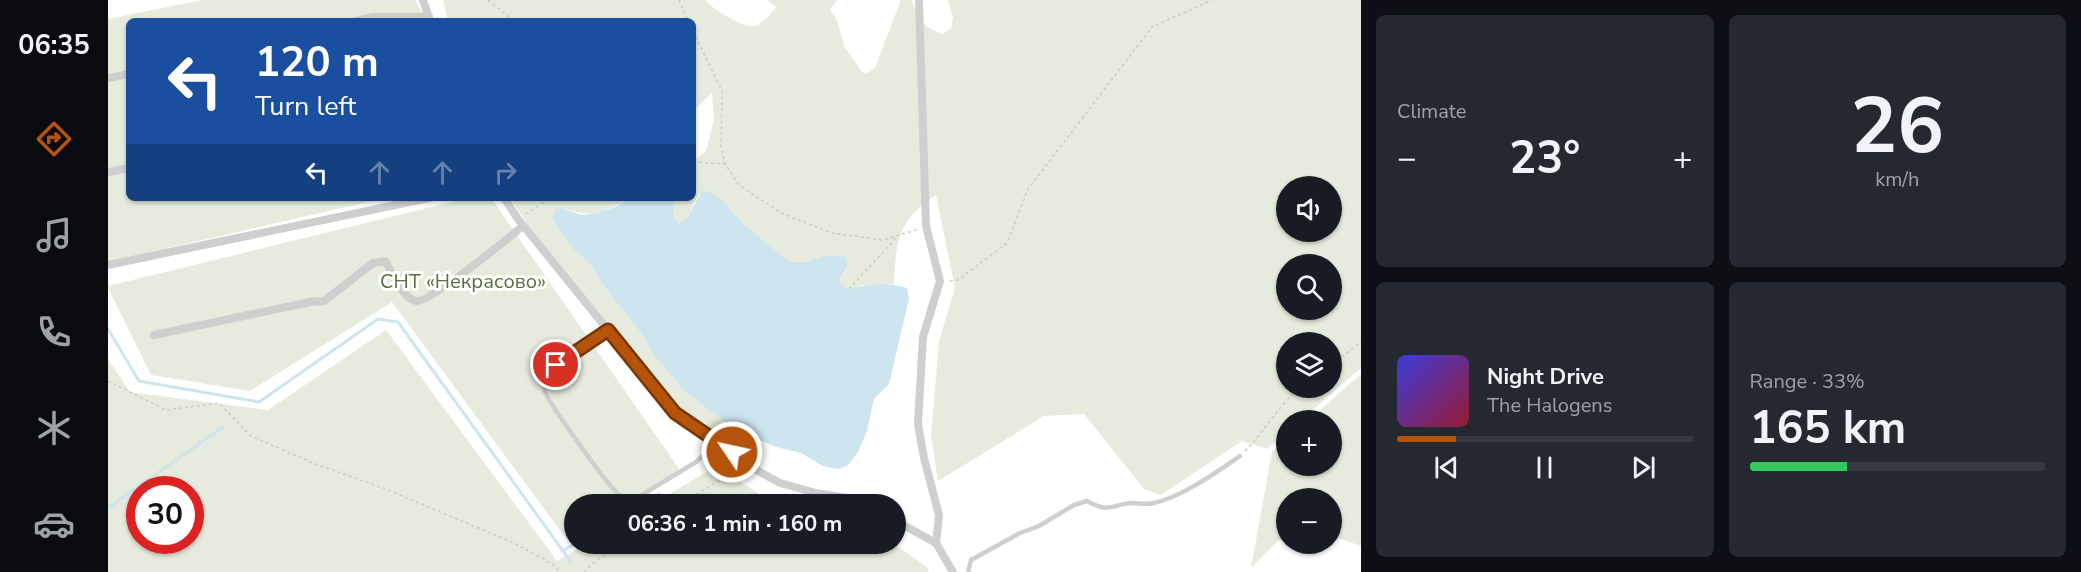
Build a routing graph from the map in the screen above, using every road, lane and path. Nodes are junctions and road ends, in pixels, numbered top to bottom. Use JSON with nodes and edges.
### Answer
{"nodes":[{"id":1,"x":423,"y":0,"type":"edge"},
{"id":2,"x":488,"y":0,"type":"edge"},
{"id":3,"x":678,"y":0,"type":"edge"},
{"id":4,"x":919,"y":0,"type":"edge"},
{"id":5,"x":1212,"y":0,"type":"edge"},
{"id":6,"x":369,"y":18,"type":"edge"},
{"id":7,"x":402,"y":18,"type":"edge"},
{"id":8,"x":430,"y":18,"type":"edge"},
{"id":9,"x":510,"y":18,"type":"edge"},
{"id":10,"x":687,"y":18,"type":"edge"},
{"id":11,"x":696,"y":37,"type":"edge"},
{"id":12,"x":126,"y":75,"type":"edge"},
{"id":13,"x":108,"y":78,"type":"edge"},
{"id":14,"x":696,"y":162,"type":"edge"},
{"id":15,"x":725,"y":164,"type":"junction"},
{"id":16,"x":126,"y":169,"type":"edge"},
{"id":17,"x":108,"y":172,"type":"edge"},
{"id":18,"x":415,"y":201,"type":"edge"},
{"id":19,"x":506,"y":201,"type":"edge"},
{"id":20,"x":547,"y":201,"type":"edge"},
{"id":21,"x":521,"y":223,"type":"junction"},
{"id":22,"x":926,"y":226,"type":"junction"},
{"id":23,"x":899,"y":235,"type":"junction"},
{"id":24,"x":108,"y":265,"type":"edge"},
{"id":25,"x":940,"y":281,"type":"junction"},
{"id":26,"x":849,"y":288,"type":"dead end"},
{"id":27,"x":608,"y":330,"type":"junction"},
{"id":28,"x":154,"y":335,"type":"dead end"},
{"id":29,"x":1361,"y":342,"type":"edge"},
{"id":30,"x":1342,"y":356,"type":"edge"},
{"id":31,"x":108,"y":381,"type":"edge"},
{"id":32,"x":1290,"y":398,"type":"edge"},
{"id":33,"x":718,"y":442,"type":"junction"},
{"id":34,"x":1240,"y":456,"type":"joint"},
{"id":35,"x":746,"y":461,"type":"junction"},
{"id":36,"x":697,"y":494,"type":"edge"},
{"id":37,"x":822,"y":494,"type":"edge"},
{"id":38,"x":906,"y":526,"type":"edge"},
{"id":39,"x":936,"y":543,"type":"junction"},
{"id":40,"x":606,"y":554,"type":"edge"},
{"id":41,"x":558,"y":572,"type":"edge"},
{"id":42,"x":585,"y":572,"type":"edge"},
{"id":43,"x":953,"y":572,"type":"edge"},
{"id":44,"x":968,"y":572,"type":"edge"}],
"edges":[{"from":1,"to":8,"type":"street"},
{"from":2,"to":9,"type":"path"},
{"from":3,"to":10,"type":"path"},
{"from":4,"to":22,"type":"street"},
{"from":5,"to":25,"type":"path"},
{"from":6,"to":7,"type":"street"},
{"from":11,"to":15,"type":"path"},
{"from":12,"to":13,"type":"street"},
{"from":14,"to":15,"type":"path"},
{"from":15,"to":23,"type":"path"},
{"from":16,"to":17,"type":"street"},
{"from":18,"to":24,"type":"street"},
{"from":19,"to":21,"type":"street"},
{"from":20,"to":21,"type":"path"},
{"from":21,"to":27,"type":"street"},
{"from":21,"to":28,"type":"street"},
{"from":22,"to":23,"type":"path"},
{"from":22,"to":25,"type":"street"},
{"from":23,"to":26,"type":"path"},
{"from":25,"to":39,"type":"street"},
{"from":27,"to":33,"type":"street"},
{"from":27,"to":33,"type":"lane"},
{"from":29,"to":30,"type":"path"},
{"from":31,"to":41,"type":"path"},
{"from":32,"to":34,"type":"path"},
{"from":33,"to":35,"type":"street"},
{"from":34,"to":44,"type":"lane"},
{"from":35,"to":36,"type":"path"},
{"from":35,"to":37,"type":"street"},
{"from":38,"to":39,"type":"street"},
{"from":39,"to":43,"type":"street"},
{"from":40,"to":42,"type":"path"}]}
